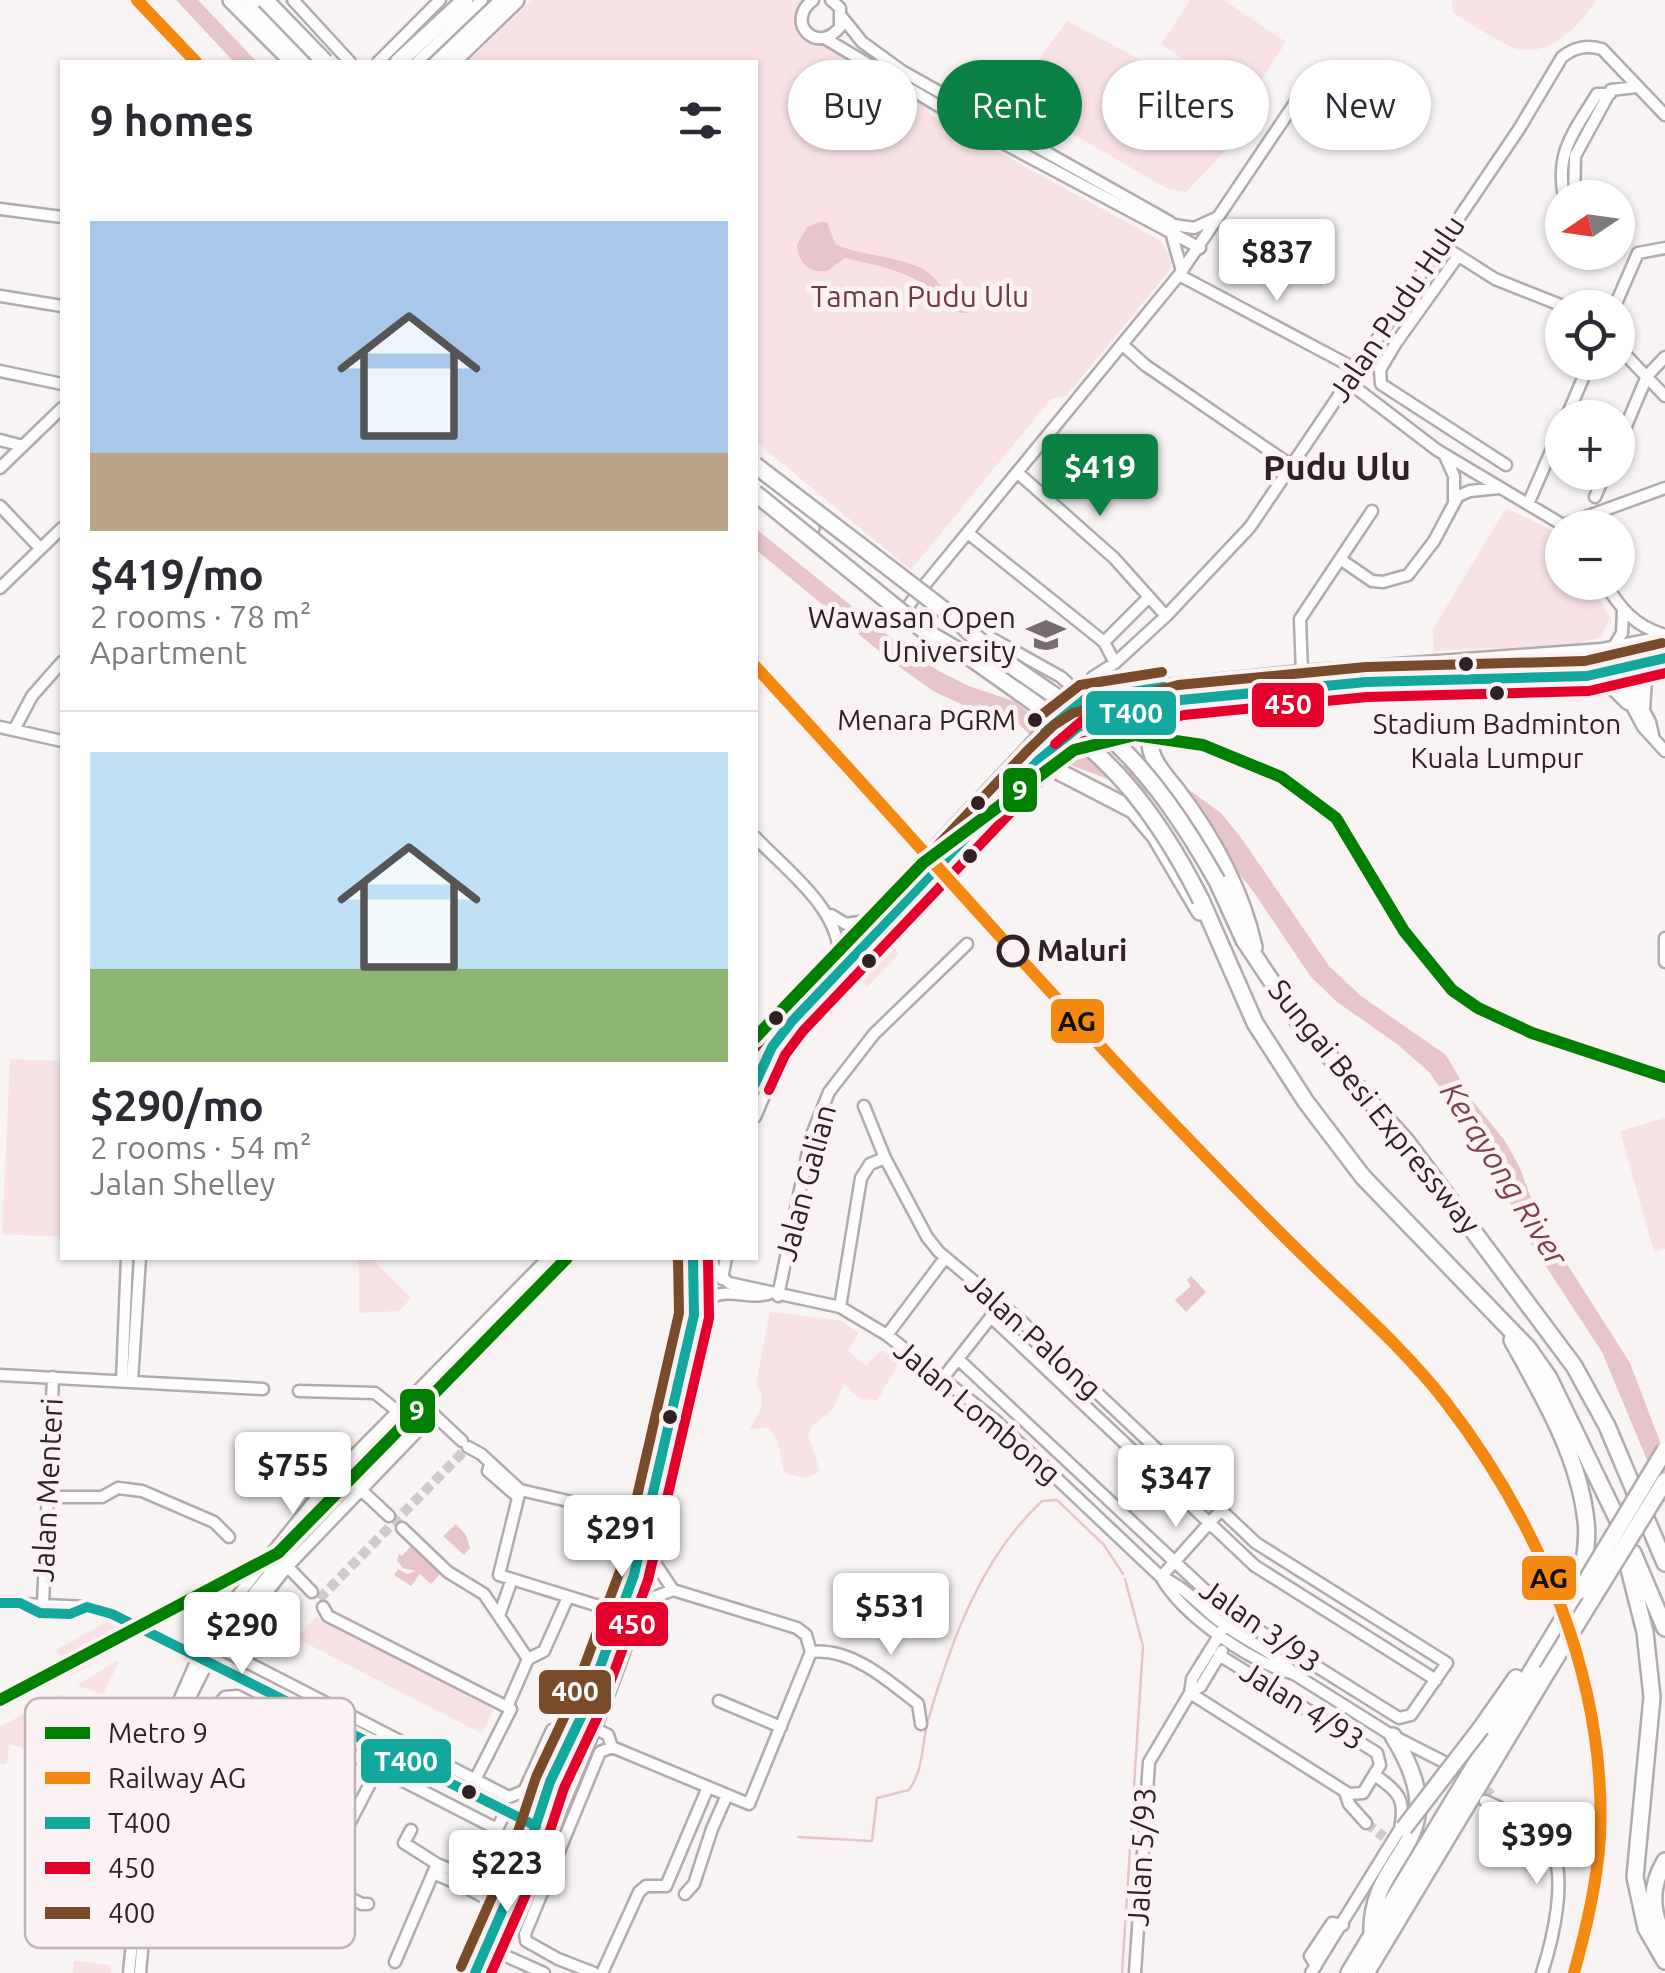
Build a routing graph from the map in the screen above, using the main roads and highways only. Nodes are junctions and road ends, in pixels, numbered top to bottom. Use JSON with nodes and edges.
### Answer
{"nodes":[{"id":1,"x":232,"y":0,"type":"edge"},
{"id":2,"x":247,"y":0,"type":"edge"},
{"id":3,"x":266,"y":0,"type":"edge"},
{"id":4,"x":465,"y":0,"type":"edge"},
{"id":5,"x":516,"y":0,"type":"edge"},
{"id":6,"x":291,"y":60,"type":"edge"},
{"id":7,"x":299,"y":60,"type":"edge"},
{"id":8,"x":308,"y":60,"type":"edge"},
{"id":9,"x":322,"y":60,"type":"edge"},
{"id":10,"x":400,"y":60,"type":"edge"},
{"id":11,"x":454,"y":60,"type":"edge"},
{"id":12,"x":758,"y":459,"type":"edge"},
{"id":13,"x":758,"y":468,"type":"edge"},
{"id":14,"x":758,"y":469,"type":"edge"},
{"id":15,"x":758,"y":485,"type":"edge"},
{"id":16,"x":758,"y":494,"type":"edge"},
{"id":17,"x":814,"y":525,"type":"junction"},
{"id":18,"x":847,"y":538,"type":"road end"},
{"id":19,"x":1665,"y":637,"type":"edge"},
{"id":20,"x":977,"y":641,"type":"junction"},
{"id":21,"x":1665,"y":646,"type":"edge"},
{"id":22,"x":971,"y":658,"type":"junction"},
{"id":23,"x":1498,"y":660,"type":"junction"},
{"id":24,"x":1665,"y":661,"type":"edge"},
{"id":25,"x":1617,"y":668,"type":"junction"},
{"id":26,"x":1588,"y":676,"type":"junction"},
{"id":27,"x":1208,"y":697,"type":"junction"},
{"id":28,"x":1087,"y":711,"type":"junction"},
{"id":29,"x":1055,"y":729,"type":"junction"},
{"id":30,"x":1036,"y":754,"type":"junction"},
{"id":31,"x":1023,"y":777,"type":"junction"},
{"id":32,"x":1222,"y":878,"type":"junction"},
{"id":33,"x":1220,"y":945,"type":"junction"},
{"id":34,"x":758,"y":1038,"type":"edge"},
{"id":35,"x":758,"y":1077,"type":"edge"},
{"id":36,"x":693,"y":1260,"type":"edge"},
{"id":37,"x":711,"y":1260,"type":"edge"},
{"id":38,"x":1500,"y":1319,"type":"junction"},
{"id":39,"x":1665,"y":1450,"type":"edge"},
{"id":40,"x":1665,"y":1480,"type":"edge"},
{"id":41,"x":1625,"y":1535,"type":"junction"},
{"id":42,"x":1665,"y":1564,"type":"edge"},
{"id":43,"x":1580,"y":1591,"type":"junction"},
{"id":44,"x":630,"y":1609,"type":"junction"},
{"id":45,"x":1665,"y":1628,"type":"edge"},
{"id":46,"x":1542,"y":1652,"type":"junction"},
{"id":47,"x":1393,"y":1736,"type":"road end"},
{"id":48,"x":593,"y":1748,"type":"junction"},
{"id":49,"x":536,"y":1826,"type":"junction"},
{"id":50,"x":1395,"y":1837,"type":"road end"},
{"id":51,"x":544,"y":1847,"type":"junction"},
{"id":52,"x":1665,"y":1861,"type":"edge"},
{"id":53,"x":1372,"y":1936,"type":"junction"},
{"id":54,"x":1665,"y":1940,"type":"edge"},
{"id":55,"x":1665,"y":1961,"type":"edge"},
{"id":56,"x":480,"y":1971,"type":"edge"},
{"id":57,"x":1349,"y":1973,"type":"edge"},
{"id":58,"x":1366,"y":1973,"type":"edge"}],
"edges":[{"from":1,"to":6,"type":"highway"},
{"from":2,"to":7,"type":"highway"},
{"from":2,"to":8,"type":"highway"},
{"from":3,"to":9,"type":"highway","bridge":true},
{"from":4,"to":10,"type":"highway"},
{"from":5,"to":11,"type":"highway"},
{"from":12,"to":18,"type":"highway"},
{"from":13,"to":20,"type":"highway","name":"Sungai Besi Expressway","bridge":true},
{"from":14,"to":17,"type":"highway"},
{"from":15,"to":17,"type":"highway"},
{"from":16,"to":22,"type":"highway","name":"Sungai Besi Expressway","bridge":true},
{"from":17,"to":20,"type":"highway","bridge":true},
{"from":17,"to":22,"type":"highway","bridge":true},
{"from":19,"to":23,"type":"main road"},
{"from":20,"to":32,"type":"highway","name":"Sungai Besi Expressway","bridge":true},
{"from":21,"to":25,"type":"main road"},
{"from":22,"to":33,"type":"highway","name":"Sungai Besi Expressway","bridge":true},
{"from":23,"to":25,"type":"main road"},
{"from":23,"to":28,"type":"main road"},
{"from":24,"to":25,"type":"main road"},
{"from":24,"to":26,"type":"main road"},
{"from":25,"to":26,"type":"main road"},
{"from":26,"to":27,"type":"main road"},
{"from":27,"to":28,"type":"main road"},
{"from":27,"to":32,"type":"highway"},
{"from":28,"to":29,"type":"main road"},
{"from":28,"to":29,"type":"main road"},
{"from":29,"to":30,"type":"main road"},
{"from":30,"to":31,"type":"main road"},
{"from":30,"to":34,"type":"main road"},
{"from":31,"to":33,"type":"highway"},
{"from":31,"to":35,"type":"main road"},
{"from":32,"to":42,"type":"highway","name":"Sungai Besi Expressway"},
{"from":33,"to":38,"type":"highway","name":"Sungai Besi Expressway"},
{"from":36,"to":44,"type":"main road"},
{"from":37,"to":44,"type":"main road"},
{"from":38,"to":41,"type":"highway","name":"Sungai Besi Expressway"},
{"from":38,"to":43,"type":"highway"},
{"from":39,"to":43,"type":"highway","bridge":true},
{"from":40,"to":58,"type":"highway","bridge":true},
{"from":41,"to":45,"type":"highway"},
{"from":41,"to":55,"type":"highway","name":"Sungai Besi Expressway"},
{"from":43,"to":46,"type":"highway"},
{"from":44,"to":48,"type":"main road"},
{"from":44,"to":49,"type":"main road"},
{"from":46,"to":50,"type":"highway","bridge":true},
{"from":46,"to":53,"type":"highway"},
{"from":47,"to":53,"type":"highway"},
{"from":48,"to":49,"type":"main road"},
{"from":48,"to":51,"type":"main road"},
{"from":49,"to":51,"type":"main road"},
{"from":49,"to":56,"type":"main road"},
{"from":51,"to":56,"type":"main road"},
{"from":52,"to":54,"type":"highway"},
{"from":53,"to":57,"type":"highway"}]}
